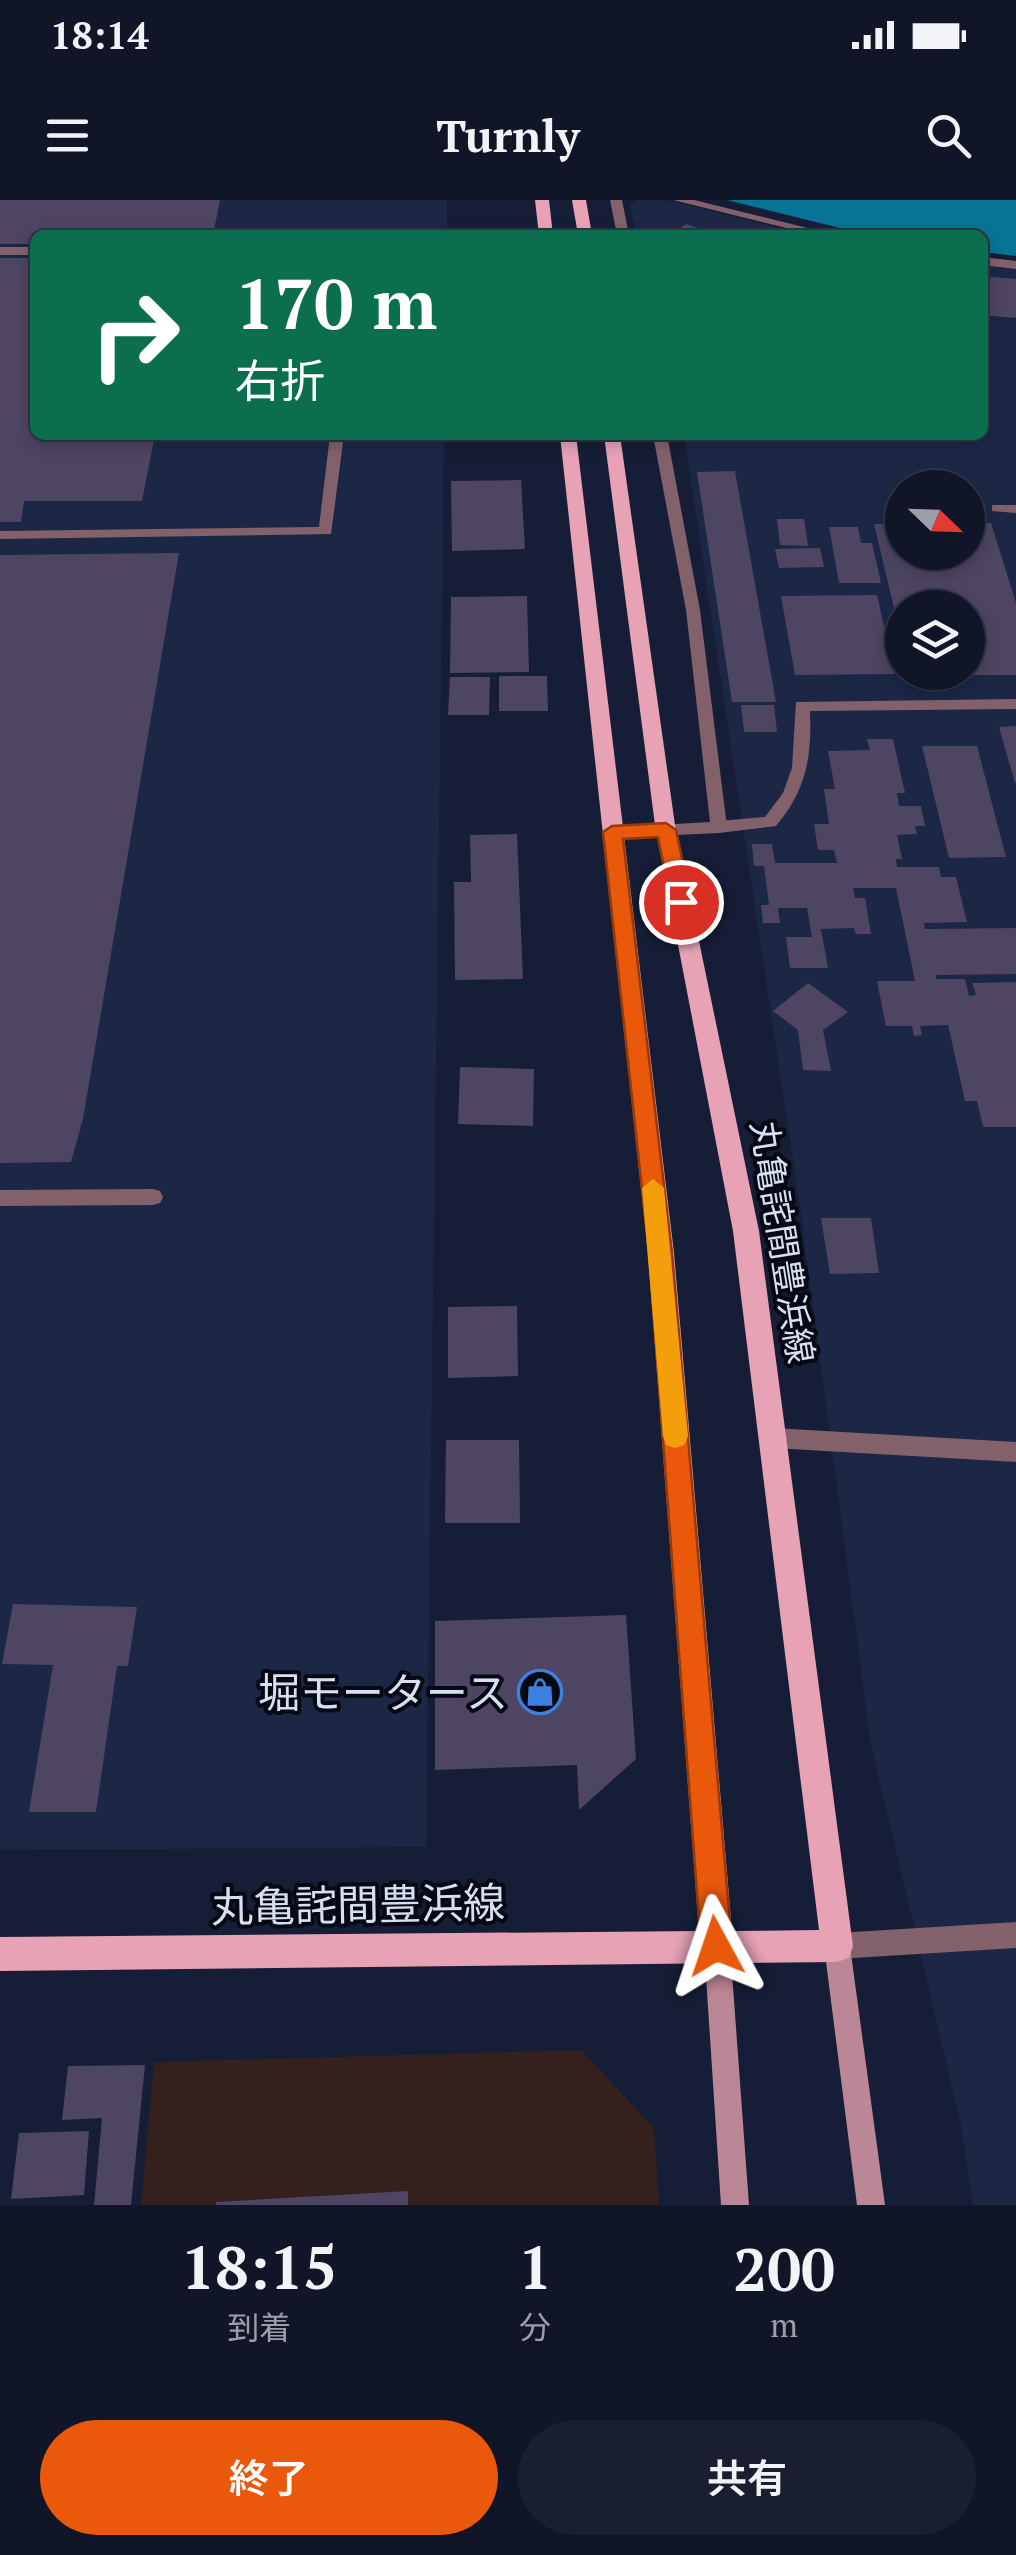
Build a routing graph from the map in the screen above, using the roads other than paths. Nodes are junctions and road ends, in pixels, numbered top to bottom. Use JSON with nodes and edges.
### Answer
{"nodes":[{"id":1,"x":542,"y":200,"type":"edge"},
{"id":2,"x":578,"y":200,"type":"edge"},
{"id":3,"x":616,"y":200,"type":"edge"},
{"id":4,"x":679,"y":200,"type":"edge"},
{"id":5,"x":545,"y":230,"type":"edge"},
{"id":6,"x":584,"y":230,"type":"edge"},
{"id":7,"x":622,"y":230,"type":"edge"},
{"id":8,"x":808,"y":230,"type":"edge"},
{"id":9,"x":0,"y":252,"type":"edge"},
{"id":10,"x":30,"y":252,"type":"edge"},
{"id":11,"x":988,"y":262,"type":"edge"},
{"id":12,"x":1016,"y":265,"type":"edge"},
{"id":13,"x":335,"y":440,"type":"edge"},
{"id":14,"x":569,"y":440,"type":"edge"},
{"id":15,"x":613,"y":440,"type":"edge"},
{"id":16,"x":661,"y":440,"type":"edge"},
{"id":17,"x":998,"y":508,"type":"dead end"},
{"id":18,"x":1016,"y":509,"type":"edge"},
{"id":19,"x":0,"y":536,"type":"edge"},
{"id":20,"x":1016,"y":704,"type":"edge"},
{"id":21,"x":719,"y":827,"type":"junction"},
{"id":22,"x":666,"y":830,"type":"junction"},
{"id":23,"x":612,"y":832,"type":"junction"},
{"id":24,"x":153,"y":1197,"type":"dead end"},
{"id":25,"x":0,"y":1198,"type":"edge"},
{"id":26,"x":772,"y":1438,"type":"junction"},
{"id":27,"x":1016,"y":1452,"type":"edge"},
{"id":28,"x":1016,"y":1935,"type":"edge"},
{"id":29,"x":716,"y":1946,"type":"junction"},
{"id":30,"x":837,"y":1946,"type":"junction"},
{"id":31,"x":0,"y":1954,"type":"edge"},
{"id":32,"x":735,"y":2205,"type":"edge"},
{"id":33,"x":872,"y":2205,"type":"edge"}],
"edges":[{"from":1,"to":5,"type":"main road"},
{"from":2,"to":6,"type":"main road"},
{"from":3,"to":7,"type":"street"},
{"from":4,"to":8,"type":"street"},
{"from":9,"to":10,"type":"street"},
{"from":11,"to":12,"type":"street"},
{"from":13,"to":19,"type":"street"},
{"from":14,"to":23,"type":"main road"},
{"from":15,"to":22,"type":"main road","name":"丸亀詫間豊浜線"},
{"from":16,"to":21,"type":"street"},
{"from":17,"to":18,"type":"street"},
{"from":20,"to":21,"type":"street"},
{"from":21,"to":22,"type":"street"},
{"from":22,"to":23,"type":"street"},
{"from":22,"to":26,"type":"main road","name":"丸亀詫間豊浜線"},
{"from":23,"to":29,"type":"main road"},
{"from":24,"to":25,"type":"street"},
{"from":26,"to":27,"type":"street"},
{"from":26,"to":30,"type":"main road","name":"丸亀詫間豊浜線"},
{"from":28,"to":30,"type":"street"},
{"from":29,"to":30,"type":"main road","name":"丸亀詫間豊浜線"},
{"from":29,"to":31,"type":"main road","name":"丸亀詫間豊浜線"},
{"from":29,"to":32,"type":"main road"},
{"from":30,"to":33,"type":"main road"}]}
